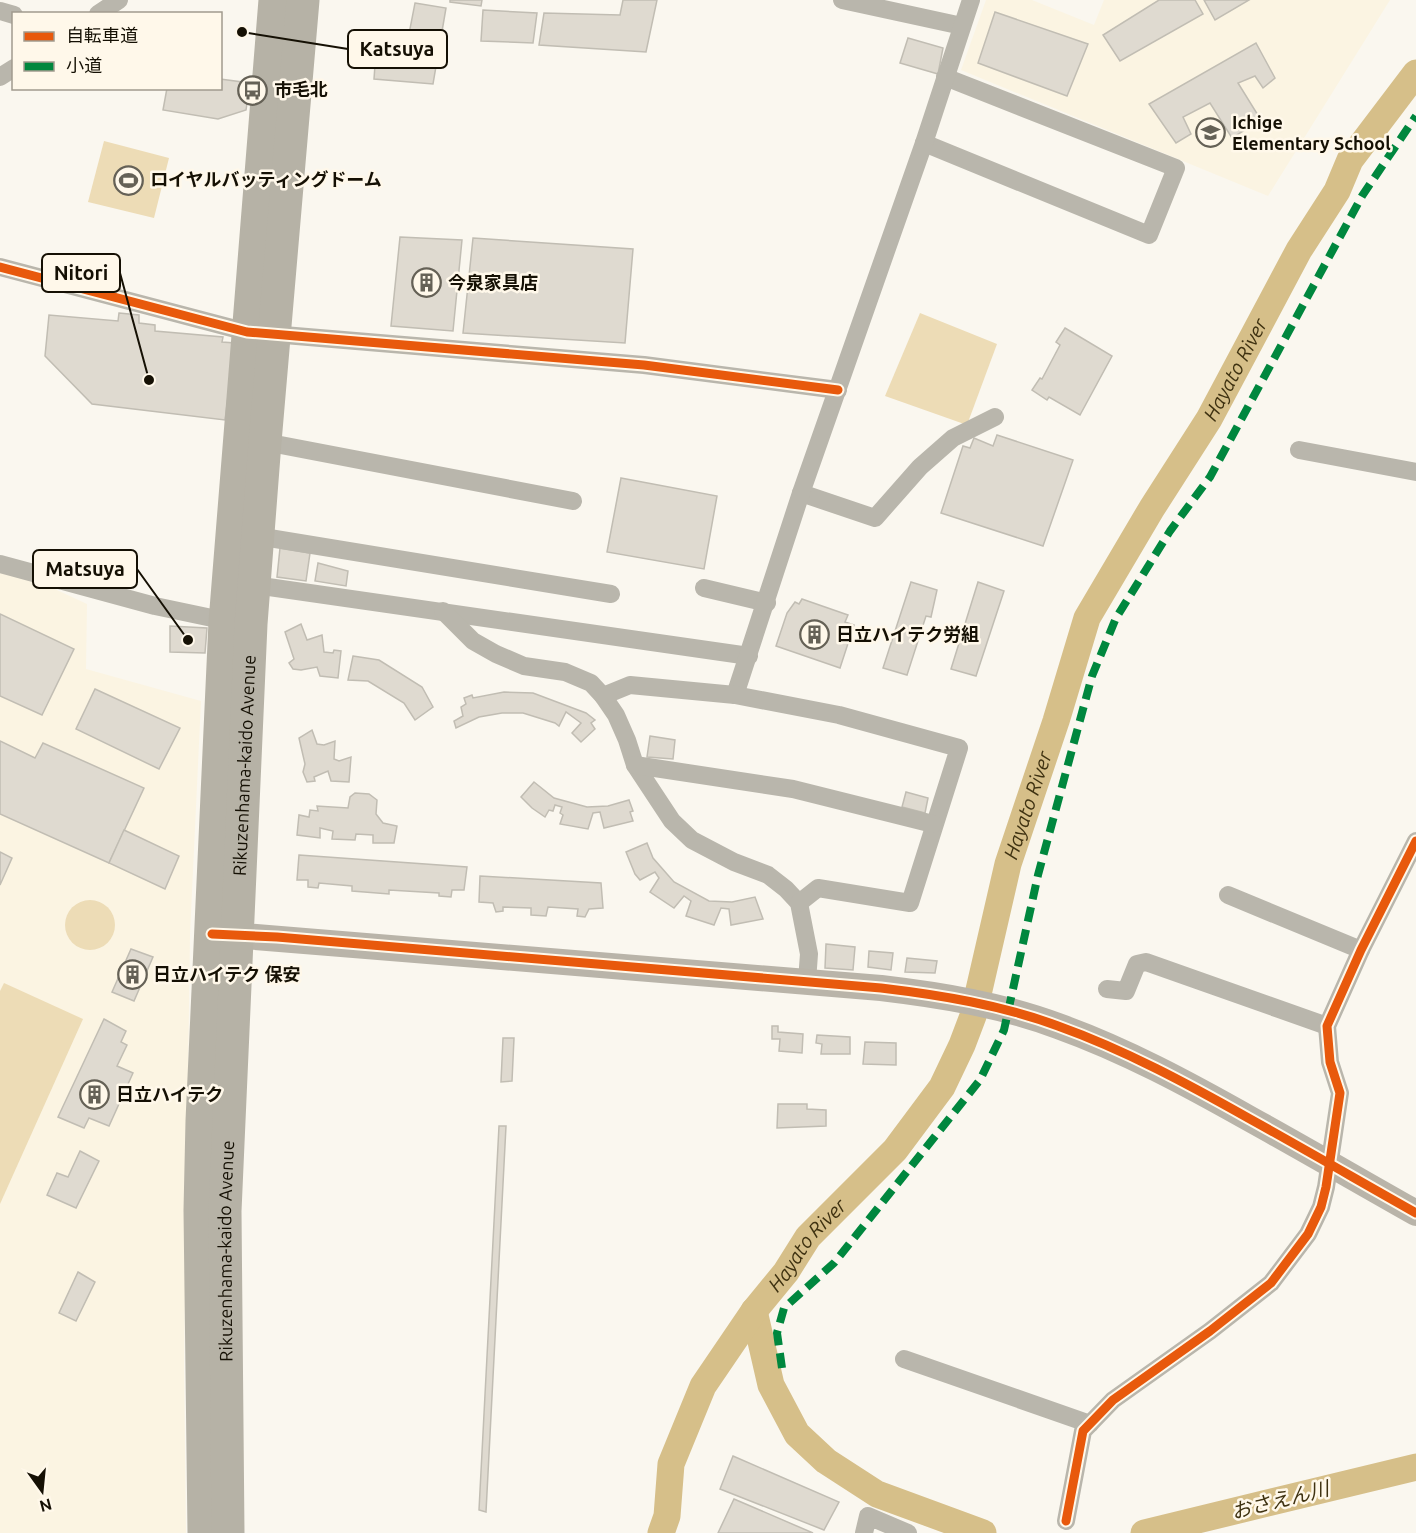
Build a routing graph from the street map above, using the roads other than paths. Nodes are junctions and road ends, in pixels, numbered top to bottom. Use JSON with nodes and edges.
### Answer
{"nodes":[{"id":1,"x":119,"y":0,"type":"edge"},
{"id":2,"x":275,"y":0,"type":"edge"},
{"id":3,"x":303,"y":0,"type":"edge"},
{"id":4,"x":842,"y":0,"type":"edge"},
{"id":5,"x":971,"y":0,"type":"edge"},
{"id":6,"x":101,"y":12,"type":"edge"},
{"id":7,"x":962,"y":26,"type":"junction"},
{"id":8,"x":945,"y":77,"type":"junction"},
{"id":9,"x":924,"y":143,"type":"junction"},
{"id":10,"x":0,"y":267,"type":"edge"},
{"id":11,"x":261,"y":333,"type":"junction"},
{"id":12,"x":838,"y":390,"type":"junction"},
{"id":13,"x":995,"y":417,"type":"dead end"},
{"id":14,"x":265,"y":442,"type":"junction"},
{"id":15,"x":1299,"y":450,"type":"dead end"},
{"id":16,"x":1416,"y":472,"type":"edge"},
{"id":17,"x":801,"y":493,"type":"junction"},
{"id":18,"x":573,"y":501,"type":"dead end"},
{"id":19,"x":257,"y":536,"type":"junction"},
{"id":20,"x":0,"y":564,"type":"edge"},
{"id":21,"x":254,"y":585,"type":"junction"},
{"id":22,"x":704,"y":588,"type":"dead end"},
{"id":23,"x":611,"y":594,"type":"dead end"},
{"id":24,"x":767,"y":603,"type":"junction"},
{"id":25,"x":443,"y":611,"type":"junction"},
{"id":26,"x":238,"y":623,"type":"junction"},
{"id":27,"x":749,"y":656,"type":"junction"},
{"id":28,"x":735,"y":695,"type":"junction"},
{"id":29,"x":603,"y":696,"type":"junction"},
{"id":30,"x":635,"y":765,"type":"junction"},
{"id":31,"x":933,"y":824,"type":"junction"},
{"id":32,"x":1416,"y":841,"type":"edge"},
{"id":33,"x":1228,"y":895,"type":"dead end"},
{"id":34,"x":799,"y":903,"type":"junction"},
{"id":35,"x":225,"y":934,"type":"junction"},
{"id":36,"x":1360,"y":950,"type":"junction"},
{"id":37,"x":807,"y":981,"type":"junction"},
{"id":38,"x":1107,"y":989,"type":"dead end"},
{"id":39,"x":1327,"y":1026,"type":"junction"},
{"id":40,"x":1331,"y":1164,"type":"junction"},
{"id":41,"x":1416,"y":1213,"type":"edge"},
{"id":42,"x":904,"y":1359,"type":"dead end"},
{"id":43,"x":1090,"y":1424,"type":"junction"},
{"id":44,"x":1066,"y":1521,"type":"dead end"},
{"id":45,"x":204,"y":1533,"type":"edge"},
{"id":46,"x":228,"y":1533,"type":"edge"},
{"id":47,"x":864,"y":1533,"type":"edge"},
{"id":48,"x":909,"y":1533,"type":"edge"}],
"edges":[{"from":1,"to":6,"type":"street"},
{"from":2,"to":11,"type":"highway","name":"Rikuzenhama-kaido Avenue"},
{"from":3,"to":11,"type":"highway","name":"Rikuzenhama-kaido Avenue"},
{"from":4,"to":7,"type":"street"},
{"from":5,"to":7,"type":"street"},
{"from":7,"to":8,"type":"street"},
{"from":8,"to":9,"type":"street"},
{"from":8,"to":9,"type":"street"},
{"from":9,"to":12,"type":"street"},
{"from":10,"to":11,"type":"street"},
{"from":11,"to":12,"type":"street"},
{"from":11,"to":14,"type":"highway","name":"Rikuzenhama-kaido Avenue"},
{"from":11,"to":26,"type":"highway","name":"Rikuzenhama-kaido Avenue"},
{"from":12,"to":17,"type":"street"},
{"from":13,"to":17,"type":"street"},
{"from":14,"to":18,"type":"street"},
{"from":14,"to":19,"type":"highway","name":"Rikuzenhama-kaido Avenue"},
{"from":15,"to":16,"type":"street"},
{"from":17,"to":24,"type":"street"},
{"from":19,"to":21,"type":"highway","name":"Rikuzenhama-kaido Avenue"},
{"from":19,"to":23,"type":"street"},
{"from":20,"to":26,"type":"street"},
{"from":21,"to":25,"type":"street"},
{"from":21,"to":26,"type":"highway","name":"Rikuzenhama-kaido Avenue"},
{"from":22,"to":24,"type":"street"},
{"from":24,"to":27,"type":"street"},
{"from":25,"to":27,"type":"street"},
{"from":25,"to":29,"type":"street"},
{"from":26,"to":35,"type":"highway","name":"Rikuzenhama-kaido Avenue"},
{"from":27,"to":28,"type":"street"},
{"from":28,"to":29,"type":"street"},
{"from":28,"to":31,"type":"street"},
{"from":29,"to":30,"type":"street"},
{"from":30,"to":31,"type":"street"},
{"from":30,"to":34,"type":"street"},
{"from":31,"to":34,"type":"street"},
{"from":32,"to":36,"type":"street"},
{"from":33,"to":36,"type":"street"},
{"from":34,"to":37,"type":"street"},
{"from":35,"to":37,"type":"street"},
{"from":35,"to":45,"type":"highway","name":"Rikuzenhama-kaido Avenue"},
{"from":35,"to":46,"type":"highway","name":"Rikuzenhama-kaido Avenue"},
{"from":36,"to":39,"type":"street"},
{"from":37,"to":40,"type":"street"},
{"from":38,"to":39,"type":"street"},
{"from":39,"to":40,"type":"street"},
{"from":40,"to":41,"type":"street"},
{"from":40,"to":43,"type":"street"},
{"from":42,"to":43,"type":"street"},
{"from":43,"to":44,"type":"street"},
{"from":47,"to":48,"type":"street"}]}
